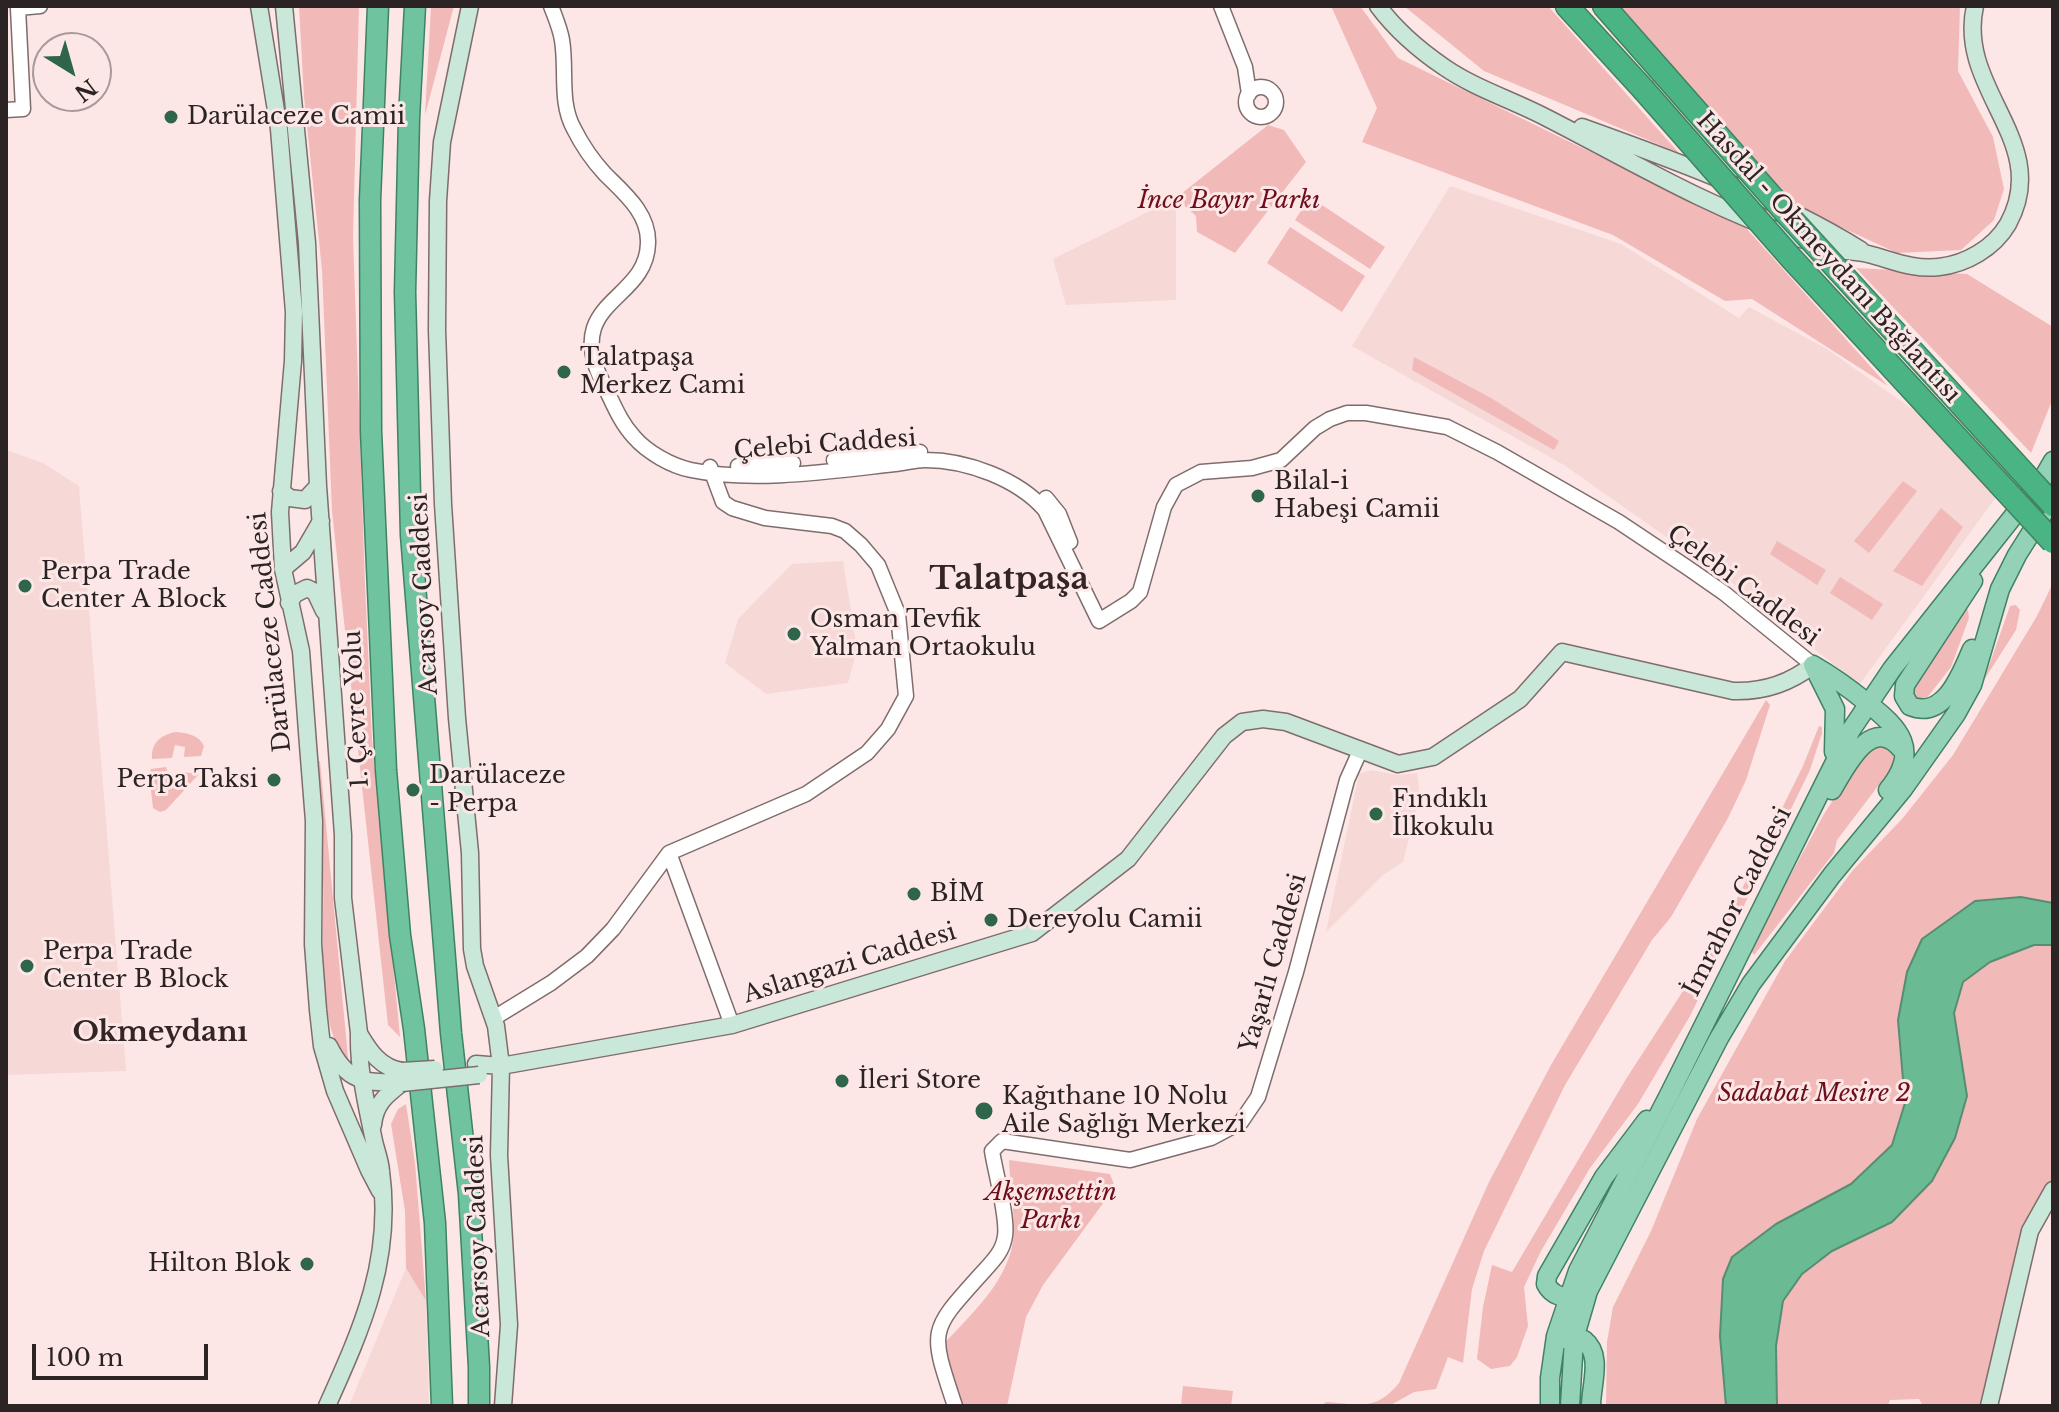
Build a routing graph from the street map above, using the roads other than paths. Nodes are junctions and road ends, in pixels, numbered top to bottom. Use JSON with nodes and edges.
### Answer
{"nodes":[{"id":1,"x":40,"y":6,"type":"edge"},
{"id":2,"x":259,"y":6,"type":"edge"},
{"id":3,"x":284,"y":6,"type":"edge"},
{"id":4,"x":378,"y":6,"type":"edge"},
{"id":5,"x":415,"y":6,"type":"edge"},
{"id":6,"x":462,"y":6,"type":"edge"},
{"id":7,"x":470,"y":6,"type":"edge"},
{"id":8,"x":551,"y":6,"type":"edge"},
{"id":9,"x":560,"y":6,"type":"edge"},
{"id":10,"x":1221,"y":6,"type":"edge"},
{"id":11,"x":1378,"y":6,"type":"edge"},
{"id":12,"x":1567,"y":6,"type":"edge"},
{"id":13,"x":1604,"y":6,"type":"edge"},
{"id":14,"x":1975,"y":6,"type":"edge"},
{"id":15,"x":566,"y":50,"type":"junction"},
{"id":16,"x":1245,"y":67,"type":"junction"},
{"id":17,"x":1263,"y":87,"type":"junction"},
{"id":18,"x":1249,"y":94,"type":"junction"},
{"id":19,"x":6,"y":110,"type":"edge"},
{"id":20,"x":1544,"y":116,"type":"junction"},
{"id":21,"x":1865,"y":253,"type":"junction"},
{"id":22,"x":2053,"y":461,"type":"edge"},
{"id":23,"x":710,"y":470,"type":"junction"},
{"id":24,"x":318,"y":486,"type":"junction"},
{"id":25,"x":281,"y":491,"type":"junction"},
{"id":26,"x":2053,"y":498,"type":"edge"},
{"id":27,"x":2053,"y":505,"type":"edge"},
{"id":28,"x":322,"y":520,"type":"junction"},
{"id":29,"x":2053,"y":542,"type":"edge"},
{"id":30,"x":1986,"y":549,"type":"junction"},
{"id":31,"x":283,"y":569,"type":"junction"},
{"id":32,"x":2000,"y":589,"type":"junction"},
{"id":33,"x":289,"y":603,"type":"junction"},
{"id":34,"x":328,"y":624,"type":"junction"},
{"id":35,"x":1813,"y":665,"type":"junction"},
{"id":36,"x":1868,"y":703,"type":"junction"},
{"id":37,"x":1360,"y":751,"type":"junction"},
{"id":38,"x":1905,"y":753,"type":"junction"},
{"id":39,"x":1833,"y":765,"type":"junction"},
{"id":40,"x":1865,"y":834,"type":"junction"},
{"id":41,"x":1797,"y":837,"type":"junction"},
{"id":42,"x":669,"y":853,"type":"junction"},
{"id":43,"x":468,"y":942,"type":"junction"},
{"id":44,"x":494,"y":1018,"type":"junction"},
{"id":45,"x":732,"y":1025,"type":"junction"},
{"id":46,"x":320,"y":1026,"type":"junction"},
{"id":47,"x":359,"y":1033,"type":"junction"},
{"id":48,"x":486,"y":1068,"type":"junction"},
{"id":49,"x":402,"y":1077,"type":"junction"},
{"id":50,"x":364,"y":1080,"type":"junction"},
{"id":51,"x":1670,"y":1093,"type":"junction"},
{"id":52,"x":372,"y":1135,"type":"junction"},
{"id":53,"x":375,"y":1168,"type":"junction"},
{"id":54,"x":2053,"y":1190,"type":"edge"},
{"id":55,"x":1588,"y":1291,"type":"junction"},
{"id":56,"x":1567,"y":1297,"type":"junction"},
{"id":57,"x":1565,"y":1341,"type":"junction"},
{"id":58,"x":327,"y":1406,"type":"edge"},
{"id":59,"x":442,"y":1406,"type":"edge"},
{"id":60,"x":479,"y":1406,"type":"edge"},
{"id":61,"x":503,"y":1406,"type":"edge"},
{"id":62,"x":955,"y":1406,"type":"edge"},
{"id":63,"x":1550,"y":1406,"type":"edge"},
{"id":64,"x":1570,"y":1406,"type":"edge"},
{"id":65,"x":1591,"y":1406,"type":"edge"},
{"id":66,"x":1989,"y":1406,"type":"edge"}],
"edges":[{"from":1,"to":19,"type":"street"},
{"from":2,"to":25,"type":"main road","name":"Darülaceze Caddesi"},
{"from":3,"to":24,"type":"main road","name":"Darülaceze Caddesi"},
{"from":4,"to":59,"type":"highway","name":"1. Çevre Yolu"},
{"from":5,"to":60,"type":"highway"},
{"from":6,"to":43,"type":"main road","name":"Acarsoy Caddesi"},
{"from":7,"to":43,"type":"main road","name":"Acarsoy Caddesi"},
{"from":8,"to":15,"type":"street","name":"Çelebi Caddesi"},
{"from":9,"to":15,"type":"street","name":"Çelebi Caddesi"},
{"from":10,"to":16,"type":"street"},
{"from":11,"to":20,"type":"main road"},
{"from":12,"to":29,"type":"highway","name":"Hasdal - Okmeydanı Bağlantısı","bridge":true},
{"from":13,"to":27,"type":"highway","name":"Hasdal - Okmeydanı Bağlantısı","bridge":true},
{"from":14,"to":21,"type":"main road"},
{"from":15,"to":23,"type":"street","name":"Çelebi Caddesi"},
{"from":16,"to":17,"type":"street"},
{"from":16,"to":18,"type":"street"},
{"from":17,"to":18,"type":"street"},
{"from":17,"to":18,"type":"street"},
{"from":20,"to":21,"type":"main road"},
{"from":20,"to":21,"type":"main road"},
{"from":22,"to":30,"type":"main road","name":"İmrahor Caddesi"},
{"from":23,"to":35,"type":"street","name":"Çelebi Caddesi"},
{"from":23,"to":42,"type":"street"},
{"from":24,"to":25,"type":"main road"},
{"from":24,"to":28,"type":"main road","name":"Darülaceze Caddesi"},
{"from":25,"to":31,"type":"main road","name":"Darülaceze Caddesi"},
{"from":26,"to":32,"type":"main road","name":"İmrahor Caddesi"},
{"from":28,"to":31,"type":"main road"},
{"from":28,"to":34,"type":"main road","name":"Darülaceze Caddesi"},
{"from":30,"to":32,"type":"main road"},
{"from":30,"to":36,"type":"main road","name":"İmrahor Caddesi"},
{"from":31,"to":33,"type":"main road","name":"Darülaceze Caddesi"},
{"from":32,"to":40,"type":"main road","name":"İmrahor Caddesi"},
{"from":33,"to":34,"type":"main road"},
{"from":33,"to":46,"type":"main road","name":"Darülaceze Caddesi"},
{"from":34,"to":47,"type":"main road","name":"Darülaceze Caddesi"},
{"from":35,"to":36,"type":"main road"},
{"from":35,"to":37,"type":"main road"},
{"from":35,"to":39,"type":"main road"},
{"from":36,"to":38,"type":"main road"},
{"from":36,"to":39,"type":"main road","name":"İmrahor Caddesi"},
{"from":37,"to":45,"type":"main road","name":"Aslangazi Caddesi"},
{"from":37,"to":62,"type":"street","name":"Yaşarlı Caddesi"},
{"from":38,"to":40,"type":"main road"},
{"from":38,"to":41,"type":"main road"},
{"from":39,"to":41,"type":"main road","name":"İmrahor Caddesi"},
{"from":40,"to":55,"type":"main road","name":"İmrahor Caddesi"},
{"from":41,"to":51,"type":"main road","name":"İmrahor Caddesi"},
{"from":42,"to":44,"type":"street"},
{"from":42,"to":45,"type":"street"},
{"from":43,"to":44,"type":"main road","name":"Acarsoy Caddesi"},
{"from":43,"to":48,"type":"main road","name":"Acarsoy Caddesi"},
{"from":44,"to":48,"type":"main road","name":"Acarsoy Caddesi"},
{"from":45,"to":48,"type":"main road","name":"Aslangazi Caddesi"},
{"from":46,"to":50,"type":"main road"},
{"from":46,"to":53,"type":"main road","name":"Darülaceze Caddesi"},
{"from":47,"to":49,"type":"main road"},
{"from":47,"to":50,"type":"main road","name":"Darülaceze Caddesi"},
{"from":48,"to":49,"type":"main road","name":"Aslangazi Caddesi","bridge":true},
{"from":48,"to":61,"type":"main road","name":"Acarsoy Caddesi"},
{"from":49,"to":50,"type":"main road","name":"Aslangazi Caddesi"},
{"from":49,"to":52,"type":"main road"},
{"from":50,"to":52,"type":"main road","name":"Darülaceze Caddesi"},
{"from":51,"to":56,"type":"main road","name":"İmrahor Caddesi"},
{"from":51,"to":56,"type":"main road"},
{"from":52,"to":53,"type":"main road","name":"Darülaceze Caddesi"},
{"from":53,"to":58,"type":"main road","name":"Darülaceze Caddesi"},
{"from":54,"to":66,"type":"main road"},
{"from":55,"to":56,"type":"main road"},
{"from":55,"to":57,"type":"main road","name":"İmrahor Caddesi"},
{"from":56,"to":57,"type":"main road","name":"İmrahor Caddesi"},
{"from":57,"to":63,"type":"main road","name":"İmrahor Caddesi"},
{"from":57,"to":64,"type":"main road","name":"İmrahor Caddesi"},
{"from":57,"to":65,"type":"main road"}]}
